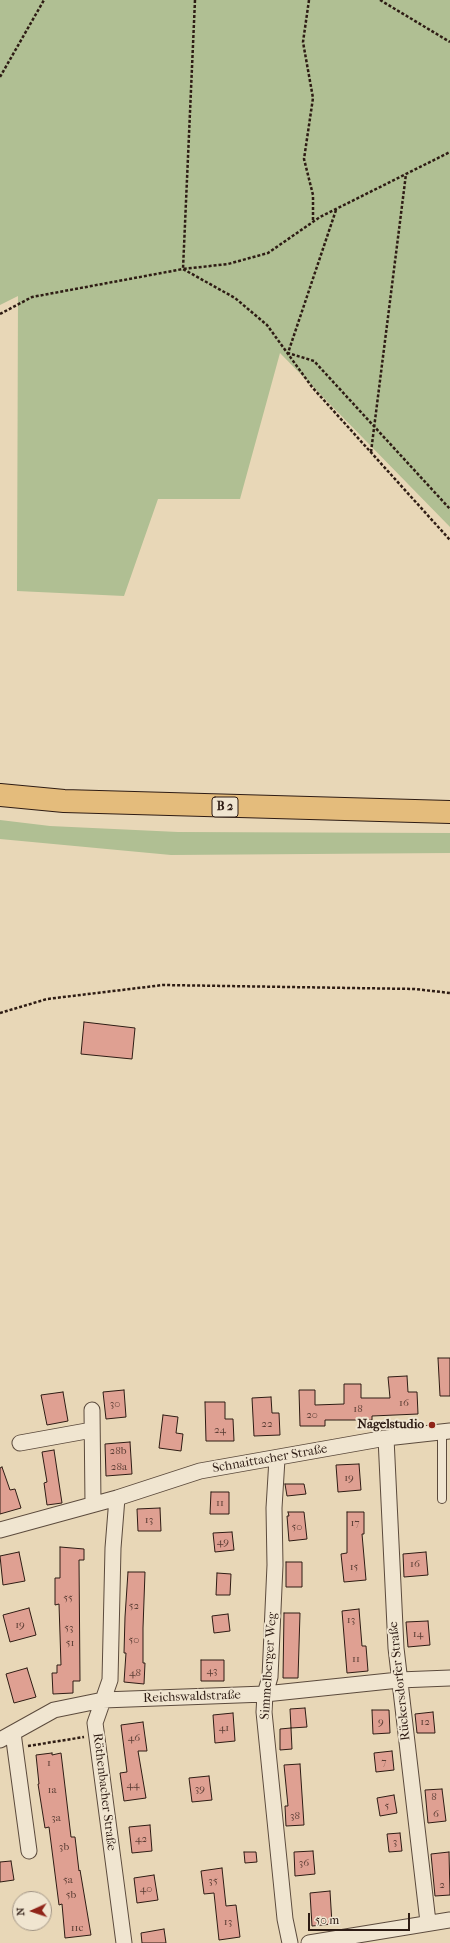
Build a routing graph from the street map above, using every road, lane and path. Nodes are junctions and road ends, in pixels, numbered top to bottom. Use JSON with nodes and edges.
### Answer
{"nodes":[{"id":1,"x":44,"y":0,"type":"edge"},
{"id":2,"x":195,"y":0,"type":"edge"},
{"id":3,"x":309,"y":0,"type":"edge"},
{"id":4,"x":380,"y":0,"type":"edge"},
{"id":5,"x":450,"y":42,"type":"edge"},
{"id":6,"x":0,"y":77,"type":"edge"},
{"id":7,"x":450,"y":152,"type":"edge"},
{"id":8,"x":406,"y":174,"type":"junction"},
{"id":9,"x":336,"y":209,"type":"junction"},
{"id":10,"x":314,"y":222,"type":"junction"},
{"id":11,"x":183,"y":269,"type":"junction"},
{"id":12,"x":0,"y":314,"type":"edge"},
{"id":13,"x":288,"y":353,"type":"junction"},
{"id":14,"x":374,"y":426,"type":"junction"},
{"id":15,"x":371,"y":452,"type":"junction"},
{"id":16,"x":450,"y":509,"type":"edge"},
{"id":17,"x":450,"y":540,"type":"edge"},
{"id":18,"x":0,"y":795,"type":"edge"},
{"id":19,"x":450,"y":812,"type":"edge"},
{"id":20,"x":450,"y":993,"type":"edge"},
{"id":21,"x":0,"y":1013,"type":"edge"},
{"id":22,"x":92,"y":1410,"type":"dead end"},
{"id":23,"x":92,"y":1430,"type":"junction"},
{"id":24,"x":446,"y":1431,"type":"edge"},
{"id":25,"x":386,"y":1438,"type":"junction"},
{"id":26,"x":20,"y":1443,"type":"dead end"},
{"id":27,"x":276,"y":1459,"type":"junction"},
{"id":28,"x":117,"y":1498,"type":"junction"},
{"id":29,"x":442,"y":1499,"type":"dead end"},
{"id":30,"x":93,"y":1504,"type":"junction"},
{"id":31,"x":0,"y":1530,"type":"edge"},
{"id":32,"x":450,"y":1678,"type":"edge"},
{"id":33,"x":399,"y":1680,"type":"junction"},
{"id":34,"x":265,"y":1694,"type":"junction"},
{"id":35,"x":103,"y":1700,"type":"junction"},
{"id":36,"x":97,"y":1735,"type":"junction"},
{"id":37,"x":6,"y":1736,"type":"edge"},
{"id":38,"x":16,"y":1748,"type":"junction"},
{"id":39,"x":29,"y":1851,"type":"dead end"},
{"id":40,"x":450,"y":1920,"type":"edge"},
{"id":41,"x":428,"y":1922,"type":"junction"},
{"id":42,"x":124,"y":1943,"type":"edge"},
{"id":43,"x":290,"y":1943,"type":"edge"},
{"id":44,"x":309,"y":1943,"type":"edge"}],
"edges":[{"from":1,"to":6,"type":"path"},
{"from":2,"to":11,"type":"path"},
{"from":3,"to":10,"type":"path"},
{"from":4,"to":5,"type":"path"},
{"from":7,"to":8,"type":"path"},
{"from":8,"to":9,"type":"path"},
{"from":8,"to":14,"type":"path"},
{"from":9,"to":10,"type":"path"},
{"from":9,"to":13,"type":"path"},
{"from":10,"to":11,"type":"path"},
{"from":11,"to":12,"type":"path"},
{"from":11,"to":13,"type":"path"},
{"from":13,"to":14,"type":"path"},
{"from":13,"to":15,"type":"path"},
{"from":14,"to":15,"type":"path"},
{"from":14,"to":16,"type":"path"},
{"from":15,"to":17,"type":"path"},
{"from":18,"to":19,"type":"main road","number":"B 2"},
{"from":20,"to":21,"type":"path"},
{"from":22,"to":23,"type":"street"},
{"from":23,"to":26,"type":"street"},
{"from":23,"to":30,"type":"street"},
{"from":24,"to":25,"type":"street","name":"Schnaittacher Straße"},
{"from":24,"to":29,"type":"lane"},
{"from":25,"to":27,"type":"street","name":"Schnaittacher Straße"},
{"from":25,"to":33,"type":"street","name":"Rückersdorfer Straße"},
{"from":27,"to":28,"type":"street","name":"Schnaittacher Straße"},
{"from":27,"to":34,"type":"street","name":"Simmelberger Weg"},
{"from":28,"to":30,"type":"street","name":"Schnaittacher Straße"},
{"from":28,"to":35,"type":"street","name":"Röthenbacher Straße"},
{"from":30,"to":31,"type":"street","name":"Schnaittacher Straße"},
{"from":32,"to":33,"type":"street","name":"Reichswaldstraße"},
{"from":33,"to":34,"type":"street","name":"Reichswaldstraße"},
{"from":33,"to":41,"type":"street","name":"Rückersdorfer Straße"},
{"from":34,"to":35,"type":"street","name":"Reichswaldstraße"},
{"from":34,"to":43,"type":"street","name":"Simmelberger Weg"},
{"from":35,"to":36,"type":"street","name":"Röthenbacher Straße"},
{"from":35,"to":37,"type":"street","name":"Reichswaldstraße"},
{"from":36,"to":38,"type":"path"},
{"from":36,"to":42,"type":"street","name":"Röthenbacher Straße"},
{"from":37,"to":38,"type":"street","name":"Reichswaldstraße"},
{"from":38,"to":39,"type":"street","name":"Reichswaldstraße"},
{"from":40,"to":41,"type":"street"},
{"from":41,"to":44,"type":"street"}]}
